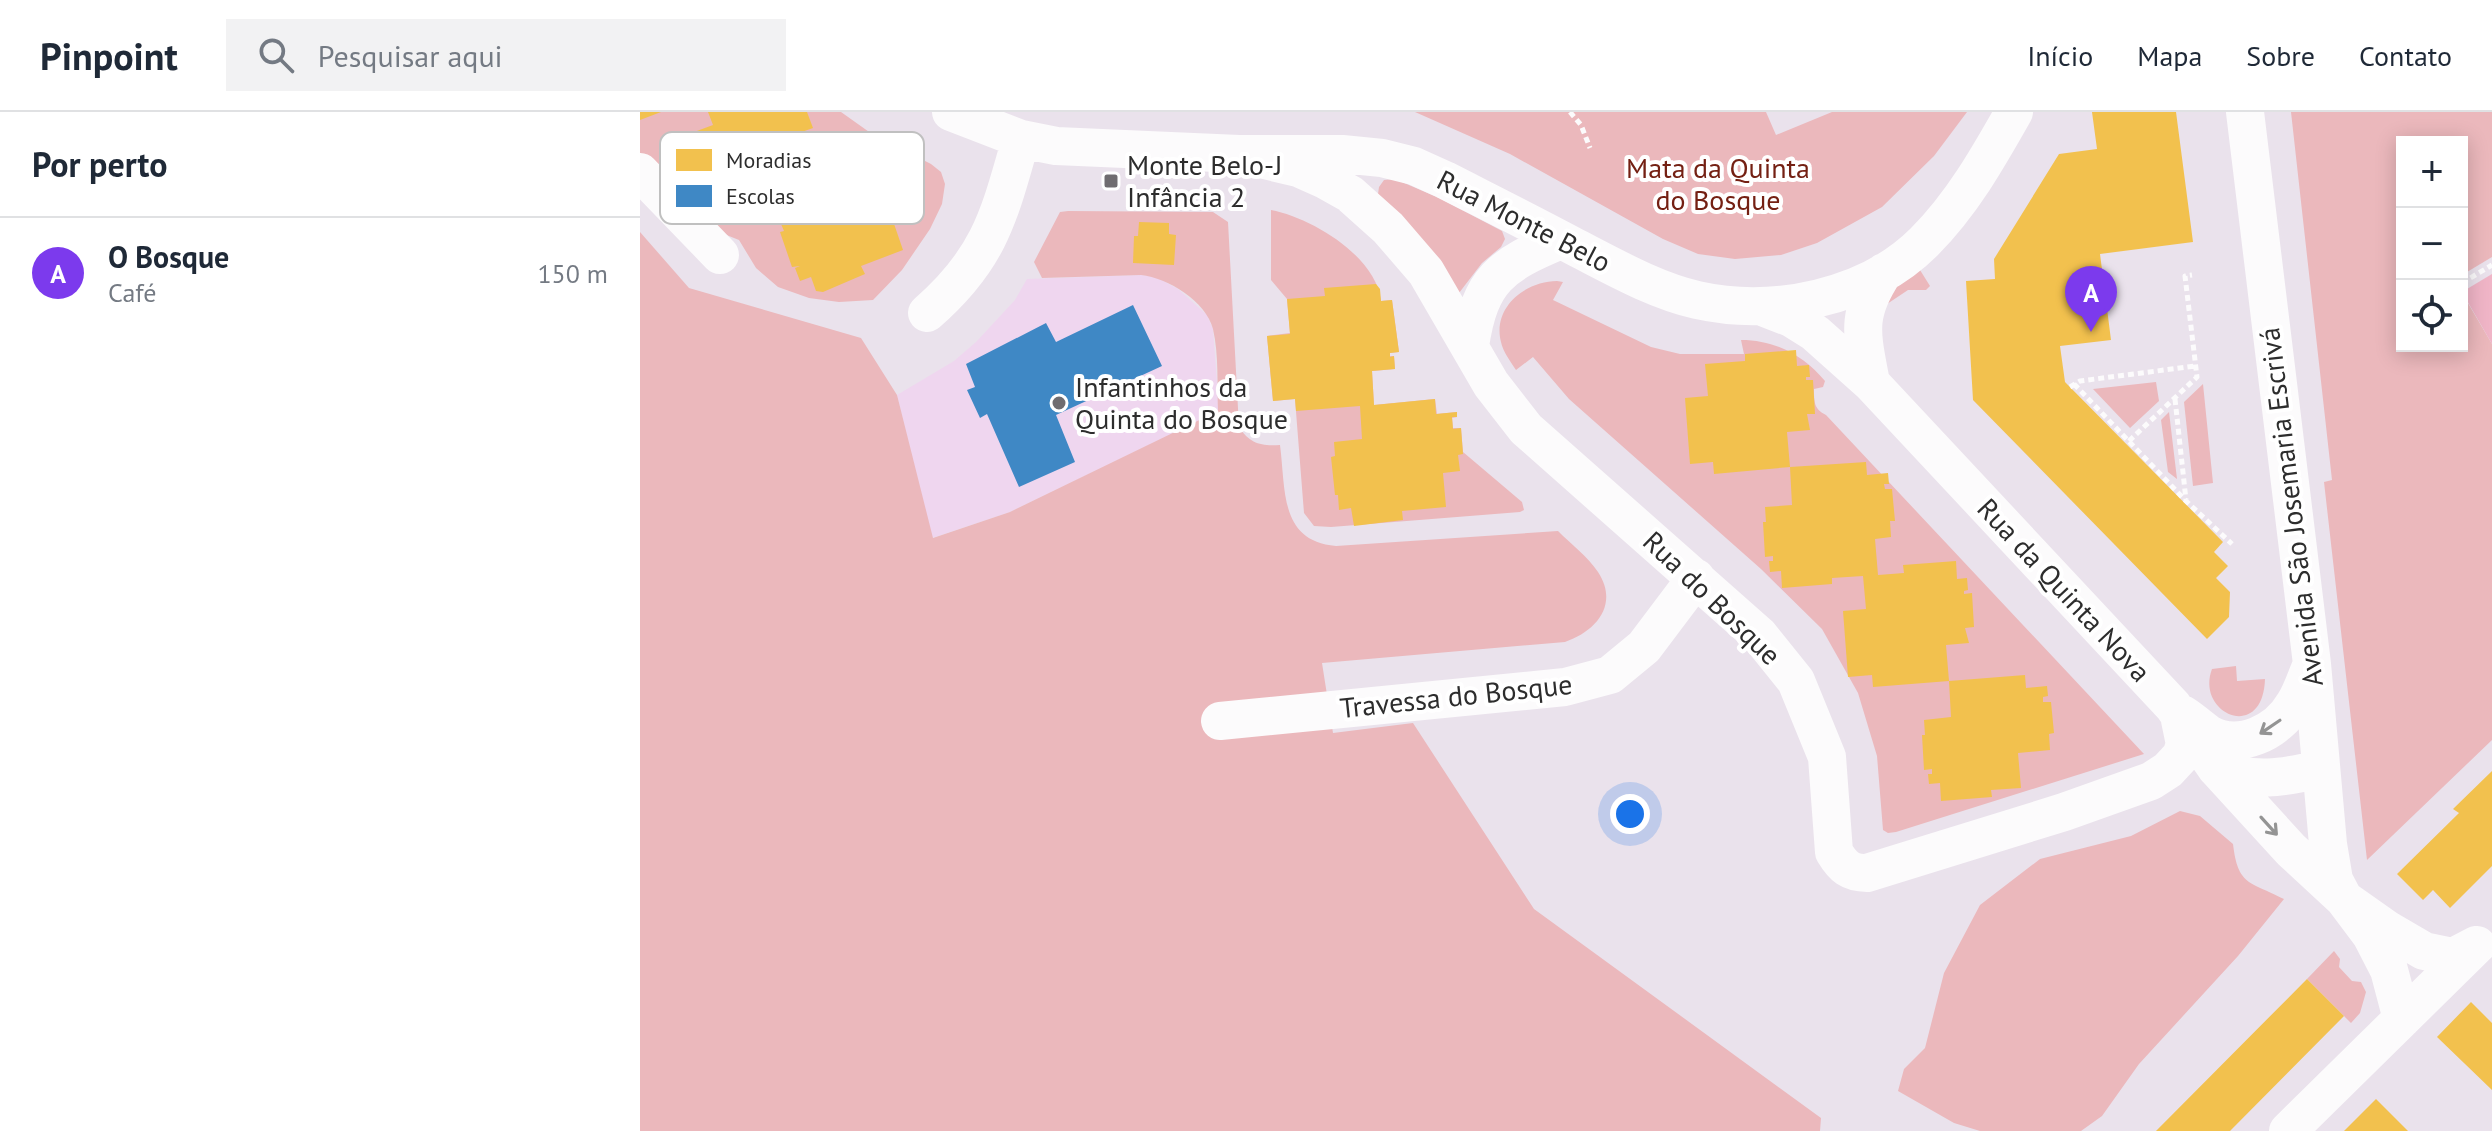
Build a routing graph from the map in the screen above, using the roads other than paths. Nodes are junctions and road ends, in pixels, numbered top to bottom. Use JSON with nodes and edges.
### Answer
{"nodes":[{"id":1,"x":951,"y":112,"type":"edge"},
{"id":2,"x":2014,"y":112,"type":"edge"},
{"id":3,"x":2245,"y":112,"type":"edge"},
{"id":4,"x":1021,"y":139,"type":"junction"},
{"id":5,"x":1239,"y":154,"type":"junction"},
{"id":6,"x":640,"y":172,"type":"edge"},
{"id":7,"x":660,"y":193,"type":"edge"},
{"id":8,"x":690,"y":224,"type":"edge"},
{"id":9,"x":1561,"y":240,"type":"junction"},
{"id":10,"x":720,"y":255,"type":"dead end"},
{"id":11,"x":1884,"y":272,"type":"junction"},
{"id":12,"x":1839,"y":291,"type":"junction"},
{"id":13,"x":1762,"y":307,"type":"junction"},
{"id":14,"x":927,"y":313,"type":"dead end"},
{"id":15,"x":1470,"y":346,"type":"junction"},
{"id":16,"x":1871,"y":383,"type":"junction"},
{"id":17,"x":1696,"y":578,"type":"junction"},
{"id":18,"x":2312,"y":664,"type":"junction"},
{"id":19,"x":2176,"y":713,"type":"junction"},
{"id":20,"x":1220,"y":721,"type":"dead end"},
{"id":21,"x":2216,"y":768,"type":"junction"},
{"id":22,"x":2320,"y":769,"type":"junction"},
{"id":23,"x":2151,"y":781,"type":"junction"},
{"id":24,"x":2344,"y":899,"type":"junction"},
{"id":25,"x":2484,"y":938,"type":"edge"},
{"id":26,"x":2402,"y":1019,"type":"junction"},
{"id":27,"x":2288,"y":1131,"type":"edge"}],
"edges":[{"from":1,"to":4,"type":"street","name":"Rua Monte Belo"},
{"from":2,"to":11,"type":"street","name":"Rua Monte Belo"},
{"from":3,"to":18,"type":"street","name":"Avenida São Josemaria Escrivá"},
{"from":4,"to":5,"type":"street","name":"Rua Monte Belo"},
{"from":4,"to":14,"type":"street"},
{"from":5,"to":9,"type":"street","name":"Rua Monte Belo"},
{"from":5,"to":15,"type":"street","name":"Rua do Bosque"},
{"from":6,"to":7,"type":"street"},
{"from":8,"to":10,"type":"street"},
{"from":9,"to":13,"type":"street","name":"Rua Monte Belo"},
{"from":9,"to":15,"type":"street"},
{"from":11,"to":12,"type":"street","name":"Rua Monte Belo"},
{"from":11,"to":16,"type":"street"},
{"from":12,"to":13,"type":"street","name":"Rua Monte Belo"},
{"from":12,"to":16,"type":"street"},
{"from":13,"to":16,"type":"street","name":"Rua da Quinta Nova"},
{"from":15,"to":17,"type":"street","name":"Rua do Bosque"},
{"from":16,"to":19,"type":"street","name":"Rua da Quinta Nova"},
{"from":17,"to":20,"type":"street","name":"Travessa do Bosque"},
{"from":17,"to":23,"type":"street","name":"Rua do Bosque"},
{"from":18,"to":19,"type":"street","one_way":true},
{"from":18,"to":22,"type":"street","name":"Avenida São Josemaria Escrivá"},
{"from":19,"to":21,"type":"street","name":"Rua da Quinta Nova"},
{"from":19,"to":23,"type":"street","name":"Rua do Bosque"},
{"from":21,"to":22,"type":"street"},
{"from":21,"to":23,"type":"street"},
{"from":21,"to":24,"type":"street","name":"Rua da Quinta Nova","one_way":true},
{"from":22,"to":24,"type":"street","name":"Avenida São Josemaria Escrivá"},
{"from":24,"to":25,"type":"street"},
{"from":24,"to":26,"type":"street","name":"Avenida São Josemaria Escrivá"},
{"from":25,"to":26,"type":"street"},
{"from":26,"to":27,"type":"street"}]}
